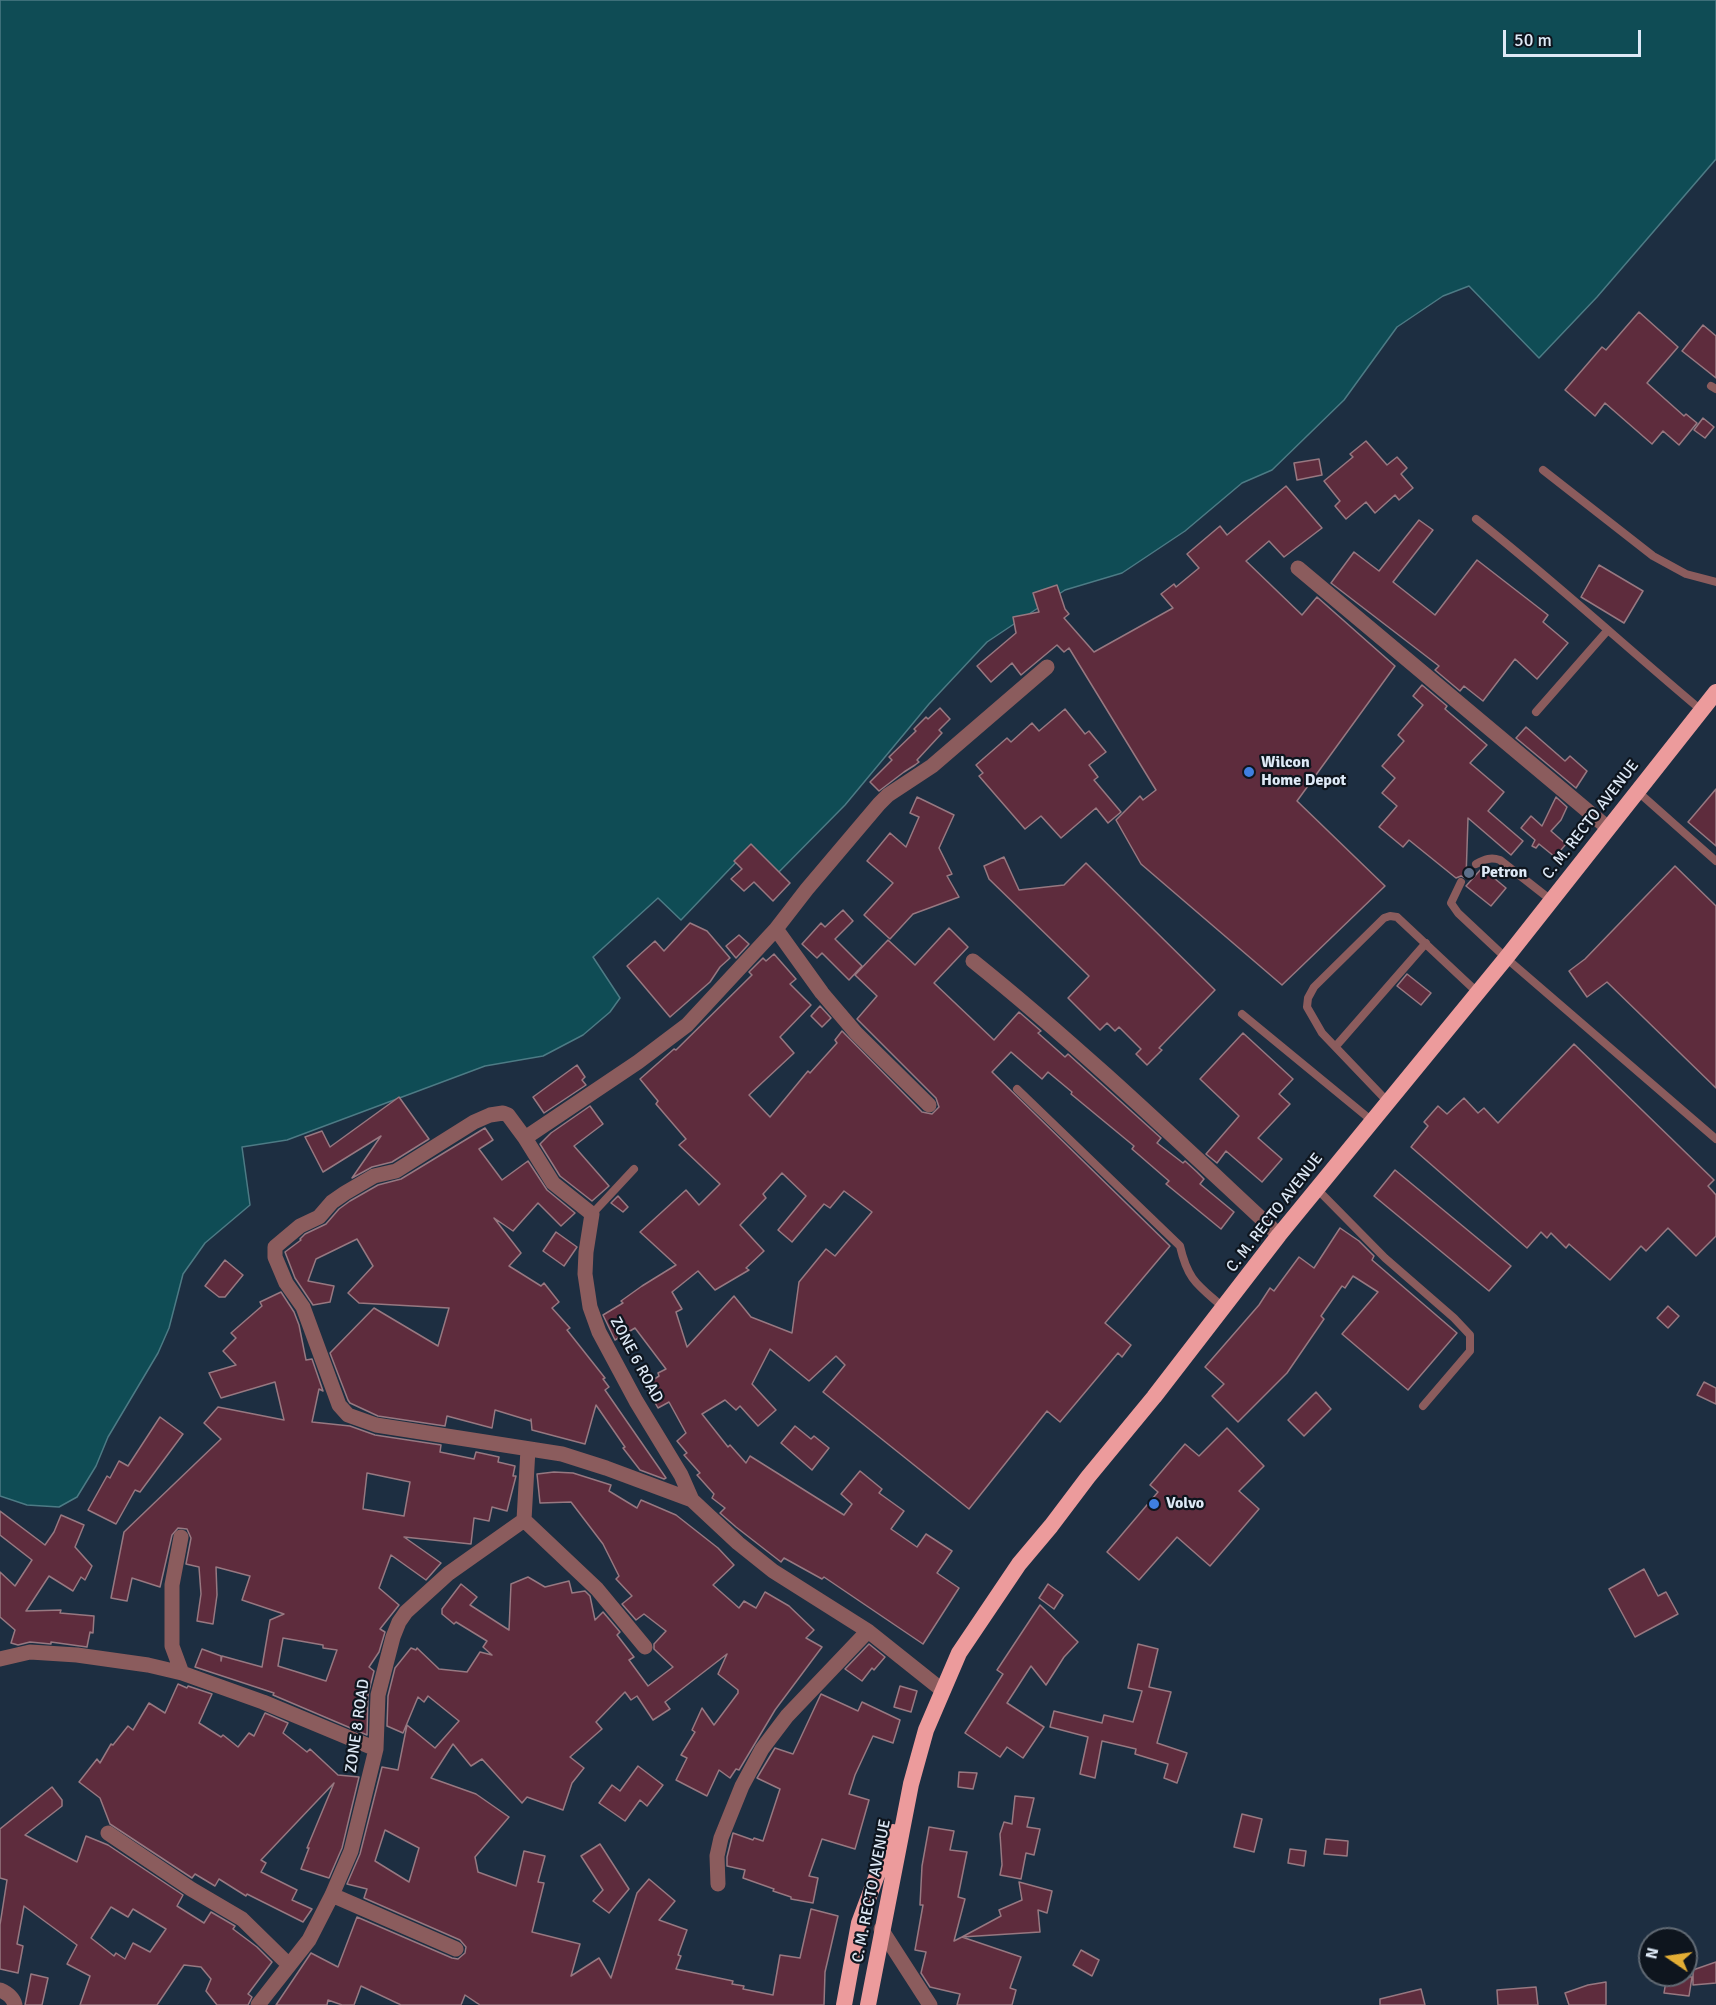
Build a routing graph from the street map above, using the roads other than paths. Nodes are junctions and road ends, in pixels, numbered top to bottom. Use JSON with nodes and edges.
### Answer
{"nodes":[{"id":1,"x":1543,"y":470,"type":"dead end"},
{"id":2,"x":1476,"y":519,"type":"dead end"},
{"id":3,"x":1298,"y":568,"type":"dead end"},
{"id":4,"x":1716,"y":582,"type":"edge"},
{"id":5,"x":1606,"y":631,"type":"junction"},
{"id":6,"x":1047,"y":667,"type":"dead end"},
{"id":7,"x":1716,"y":692,"type":"edge"},
{"id":8,"x":1701,"y":710,"type":"junction"},
{"id":9,"x":1536,"y":712,"type":"dead end"},
{"id":10,"x":1637,"y":791,"type":"junction"},
{"id":11,"x":1608,"y":828,"type":"junction"},
{"id":12,"x":1716,"y":861,"type":"edge"},
{"id":13,"x":1476,"y":864,"type":"dead end"},
{"id":14,"x":1461,"y":882,"type":"dead end"},
{"id":15,"x":1551,"y":900,"type":"junction"},
{"id":16,"x":776,"y":929,"type":"junction"},
{"id":17,"x":1426,"y":943,"type":"junction"},
{"id":18,"x":1506,"y":958,"type":"junction"},
{"id":19,"x":973,"y":961,"type":"dead end"},
{"id":20,"x":1477,"y":992,"type":"junction"},
{"id":21,"x":1242,"y":1014,"type":"dead end"},
{"id":22,"x":1336,"y":1046,"type":"junction"},
{"id":23,"x":1017,"y":1089,"type":"dead end"},
{"id":24,"x":1387,"y":1101,"type":"junction"},
{"id":25,"x":929,"y":1105,"type":"dead end"},
{"id":26,"x":1371,"y":1120,"type":"junction"},
{"id":27,"x":525,"y":1138,"type":"junction"},
{"id":28,"x":1716,"y":1139,"type":"edge"},
{"id":29,"x":634,"y":1169,"type":"dead end"},
{"id":30,"x":1317,"y":1189,"type":"junction"},
{"id":31,"x":592,"y":1214,"type":"junction"},
{"id":32,"x":1279,"y":1235,"type":"junction"},
{"id":33,"x":1224,"y":1308,"type":"junction"},
{"id":34,"x":1423,"y":1406,"type":"dead end"},
{"id":35,"x":528,"y":1449,"type":"junction"},
{"id":36,"x":692,"y":1500,"type":"junction"},
{"id":37,"x":524,"y":1520,"type":"junction"},
{"id":38,"x":181,"y":1537,"type":"dead end"},
{"id":39,"x":868,"y":1631,"type":"junction"},
{"id":40,"x":645,"y":1647,"type":"dead end"},
{"id":41,"x":0,"y":1659,"type":"edge"},
{"id":42,"x":182,"y":1673,"type":"junction"},
{"id":43,"x":942,"y":1690,"type":"junction"},
{"id":44,"x":376,"y":1749,"type":"junction"},
{"id":45,"x":911,"y":1784,"type":"junction"},
{"id":46,"x":108,"y":1833,"type":"dead end"},
{"id":47,"x":718,"y":1884,"type":"dead end"},
{"id":48,"x":332,"y":1895,"type":"junction"},
{"id":49,"x":881,"y":1929,"type":"junction"},
{"id":50,"x":456,"y":1949,"type":"dead end"},
{"id":51,"x":290,"y":1965,"type":"junction"},
{"id":52,"x":0,"y":1990,"type":"edge"},
{"id":53,"x":15,"y":2005,"type":"edge"},
{"id":54,"x":258,"y":2005,"type":"edge"},
{"id":55,"x":844,"y":2005,"type":"edge"},
{"id":56,"x":868,"y":2005,"type":"edge"},
{"id":57,"x":930,"y":2005,"type":"edge"}],
"edges":[{"from":1,"to":4,"type":"lane"},
{"from":2,"to":5,"type":"lane"},
{"from":3,"to":11,"type":"street"},
{"from":5,"to":8,"type":"lane"},
{"from":5,"to":9,"type":"lane"},
{"from":6,"to":16,"type":"street"},
{"from":7,"to":8,"type":"highway","name":"C. M. RECTO AVENUE"},
{"from":8,"to":10,"type":"highway","name":"C. M. RECTO AVENUE"},
{"from":10,"to":11,"type":"highway","name":"C. M. RECTO AVENUE"},
{"from":10,"to":12,"type":"lane"},
{"from":11,"to":15,"type":"highway","name":"C. M. RECTO AVENUE"},
{"from":13,"to":15,"type":"lane"},
{"from":14,"to":18,"type":"lane"},
{"from":15,"to":18,"type":"highway","name":"C. M. RECTO AVENUE"},
{"from":16,"to":25,"type":"street"},
{"from":16,"to":27,"type":"street"},
{"from":17,"to":20,"type":"lane"},
{"from":17,"to":22,"type":"lane"},
{"from":17,"to":22,"type":"lane"},
{"from":18,"to":20,"type":"highway","name":"C. M. RECTO AVENUE"},
{"from":18,"to":28,"type":"lane"},
{"from":19,"to":32,"type":"street"},
{"from":20,"to":24,"type":"highway","name":"C. M. RECTO AVENUE"},
{"from":21,"to":26,"type":"lane"},
{"from":22,"to":24,"type":"lane"},
{"from":23,"to":33,"type":"lane"},
{"from":24,"to":26,"type":"highway","name":"C. M. RECTO AVENUE"},
{"from":26,"to":30,"type":"highway","name":"C. M. RECTO AVENUE"},
{"from":27,"to":31,"type":"street"},
{"from":27,"to":35,"type":"street"},
{"from":29,"to":31,"type":"lane"},
{"from":30,"to":32,"type":"highway","name":"C. M. RECTO AVENUE"},
{"from":30,"to":34,"type":"lane"},
{"from":31,"to":36,"type":"street","name":"ZONE 6 ROAD"},
{"from":32,"to":33,"type":"highway","name":"C. M. RECTO AVENUE"},
{"from":33,"to":43,"type":"highway","name":"C. M. RECTO AVENUE"},
{"from":35,"to":36,"type":"street"},
{"from":35,"to":37,"type":"street"},
{"from":36,"to":39,"type":"street","name":"ZONE 6 ROAD"},
{"from":37,"to":40,"type":"street"},
{"from":37,"to":44,"type":"street","name":"ZONE 8 ROAD"},
{"from":38,"to":42,"type":"street"},
{"from":39,"to":43,"type":"street","name":"ZONE 6 ROAD"},
{"from":39,"to":47,"type":"street"},
{"from":41,"to":42,"type":"street"},
{"from":42,"to":44,"type":"street"},
{"from":43,"to":45,"type":"highway","name":"C. M. RECTO AVENUE"},
{"from":44,"to":48,"type":"street","name":"ZONE 8 ROAD"},
{"from":45,"to":49,"type":"highway","name":"C. M. RECTO AVENUE"},
{"from":45,"to":55,"type":"highway","name":"C. M. RECTO AVENUE"},
{"from":46,"to":51,"type":"street"},
{"from":48,"to":50,"type":"street"},
{"from":48,"to":51,"type":"street","name":"ZONE 8 ROAD"},
{"from":49,"to":56,"type":"highway","name":"C. M. RECTO AVENUE"},
{"from":49,"to":57,"type":"street"},
{"from":51,"to":54,"type":"street","name":"ZONE 8 ROAD"},
{"from":52,"to":53,"type":"street"}]}
